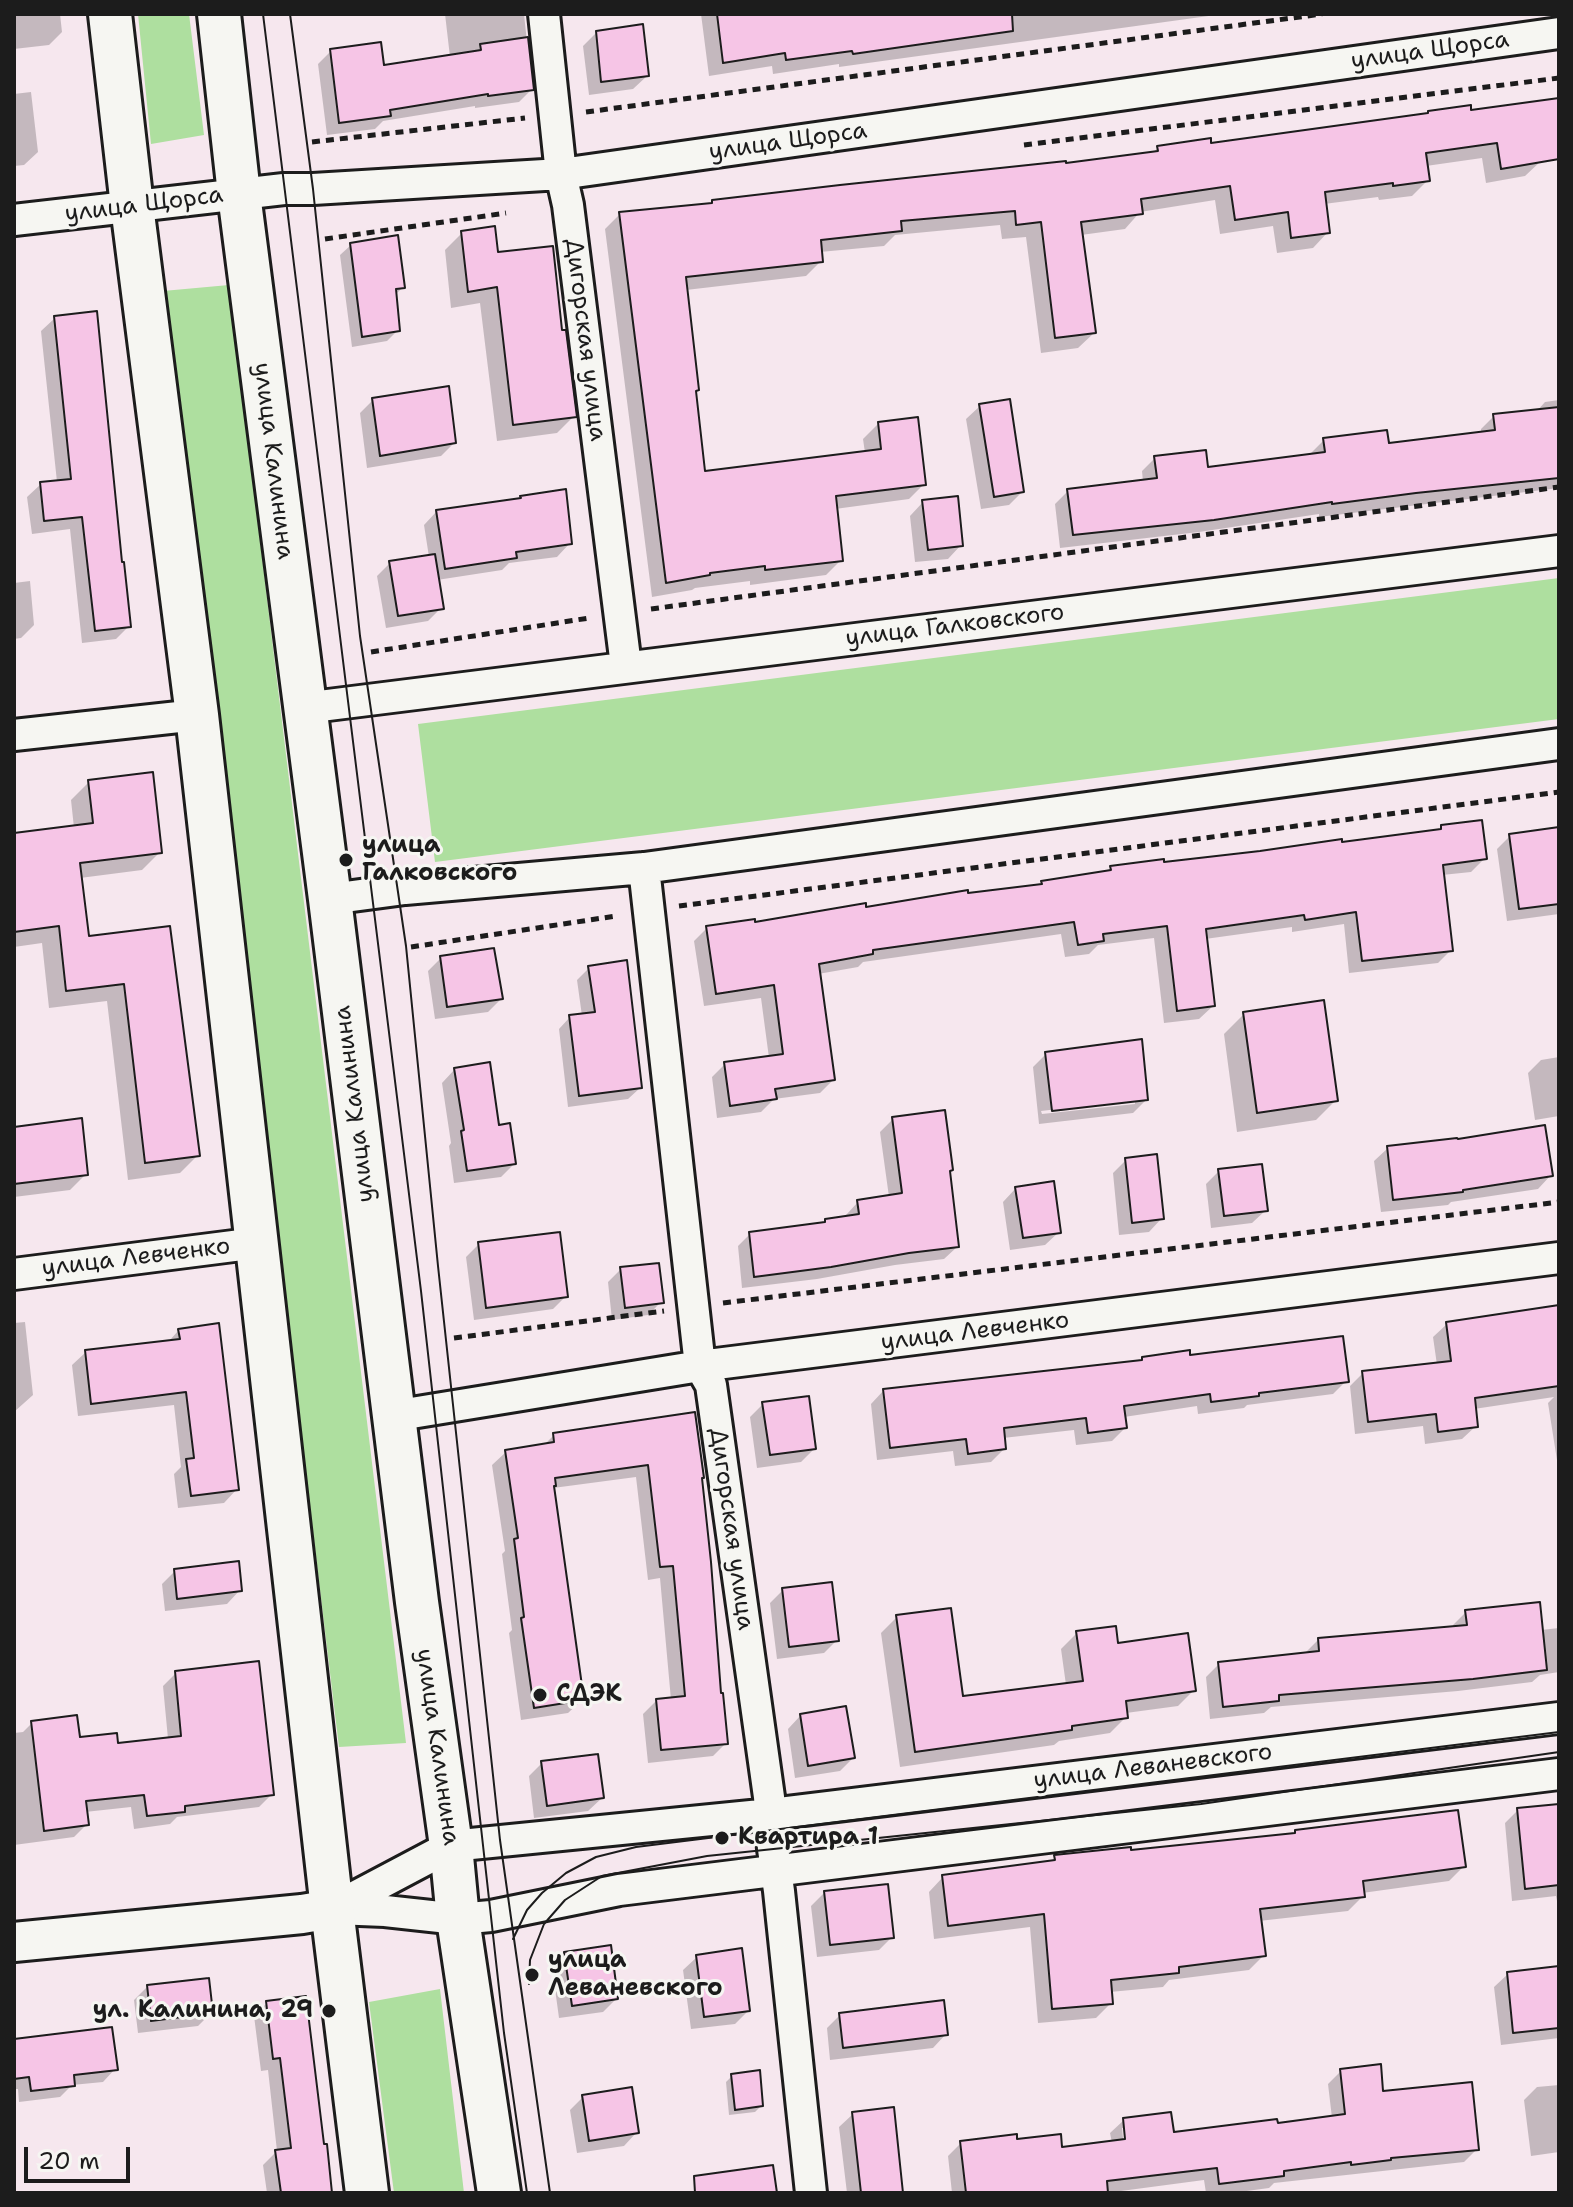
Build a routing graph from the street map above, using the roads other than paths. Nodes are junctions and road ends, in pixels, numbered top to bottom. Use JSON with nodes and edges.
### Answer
{"nodes":[{"id":1,"x":110,"y":14,"type":"edge"},
{"id":2,"x":219,"y":14,"type":"edge"},
{"id":3,"x":544,"y":14,"type":"edge"},
{"id":4,"x":1559,"y":33,"type":"edge"},
{"id":5,"x":561,"y":174,"type":"junction"},
{"id":6,"x":239,"y":194,"type":"junction"},
{"id":7,"x":132,"y":206,"type":"junction"},
{"id":8,"x":14,"y":220,"type":"edge"},
{"id":9,"x":1559,"y":551,"type":"edge"},
{"id":10,"x":626,"y":666,"type":"junction"},
{"id":11,"x":304,"y":708,"type":"junction"},
{"id":12,"x":197,"y":715,"type":"junction"},
{"id":13,"x":14,"y":735,"type":"edge"},
{"id":14,"x":1559,"y":744,"type":"edge"},
{"id":15,"x":644,"y":868,"type":"junction"},
{"id":16,"x":330,"y":899,"type":"junction"},
{"id":17,"x":257,"y":1243,"type":"junction"},
{"id":18,"x":1559,"y":1258,"type":"edge"},
{"id":19,"x":14,"y":1274,"type":"edge"},
{"id":20,"x":700,"y":1366,"type":"junction"},
{"id":21,"x":393,"y":1416,"type":"junction"},
{"id":22,"x":1559,"y":1718,"type":"edge"},
{"id":23,"x":1559,"y":1774,"type":"edge"},
{"id":24,"x":771,"y":1814,"type":"junction"},
{"id":25,"x":451,"y":1846,"type":"junction"},
{"id":26,"x":775,"y":1870,"type":"junction"},
{"id":27,"x":332,"y":1909,"type":"junction"},
{"id":28,"x":458,"y":1919,"type":"junction"},
{"id":29,"x":14,"y":1942,"type":"edge"},
{"id":30,"x":367,"y":2193,"type":"edge"},
{"id":31,"x":499,"y":2193,"type":"edge"},
{"id":32,"x":811,"y":2193,"type":"edge"}],
"edges":[{"from":1,"to":7,"type":"main road"},
{"from":2,"to":6,"type":"main road","name":"улица Калинина"},
{"from":3,"to":5,"type":"street","name":"Дигорская улица"},
{"from":4,"to":5,"type":"street","name":"улица Щорса"},
{"from":5,"to":6,"type":"street","name":"улица Щорса"},
{"from":5,"to":10,"type":"street","name":"Дигорская улица"},
{"from":6,"to":7,"type":"street","name":"улица Щорса"},
{"from":6,"to":11,"type":"main road","name":"улица Калинина"},
{"from":7,"to":8,"type":"street","name":"улица Щорса"},
{"from":7,"to":12,"type":"main road"},
{"from":9,"to":10,"type":"street","name":"улица Галковского"},
{"from":10,"to":11,"type":"street","name":"улица Галковского"},
{"from":11,"to":16,"type":"main road","name":"улица Калинина"},
{"from":12,"to":13,"type":"street"},
{"from":12,"to":17,"type":"main road"},
{"from":14,"to":15,"type":"street"},
{"from":15,"to":16,"type":"street"},
{"from":15,"to":20,"type":"street","name":"Дигорская улица"},
{"from":16,"to":21,"type":"main road","name":"улица Калинина"},
{"from":17,"to":19,"type":"street","name":"улица Левченко"},
{"from":17,"to":27,"type":"main road"},
{"from":18,"to":20,"type":"street","name":"улица Левченко"},
{"from":20,"to":21,"type":"street","name":"улица Левченко"},
{"from":20,"to":24,"type":"street","name":"Дигорская улица"},
{"from":21,"to":25,"type":"main road","name":"улица Калинина"},
{"from":22,"to":24,"type":"street","name":"улица Леваневского"},
{"from":23,"to":26,"type":"street","name":"улица Леваневского"},
{"from":24,"to":25,"type":"street","name":"улица Леваневского"},
{"from":24,"to":26,"type":"street","name":"Дигорская улица"},
{"from":25,"to":27,"type":"street","name":"улица Леваневского"},
{"from":25,"to":28,"type":"main road","name":"улица Калинина"},
{"from":26,"to":28,"type":"street","name":"улица Леваневского"},
{"from":26,"to":32,"type":"street","name":"Дигорская улица"},
{"from":27,"to":28,"type":"street","name":"улица Леваневского"},
{"from":27,"to":29,"type":"street","name":"улица Леваневского"},
{"from":27,"to":30,"type":"main road"},
{"from":28,"to":31,"type":"main road","name":"улица Калинина"}]}
